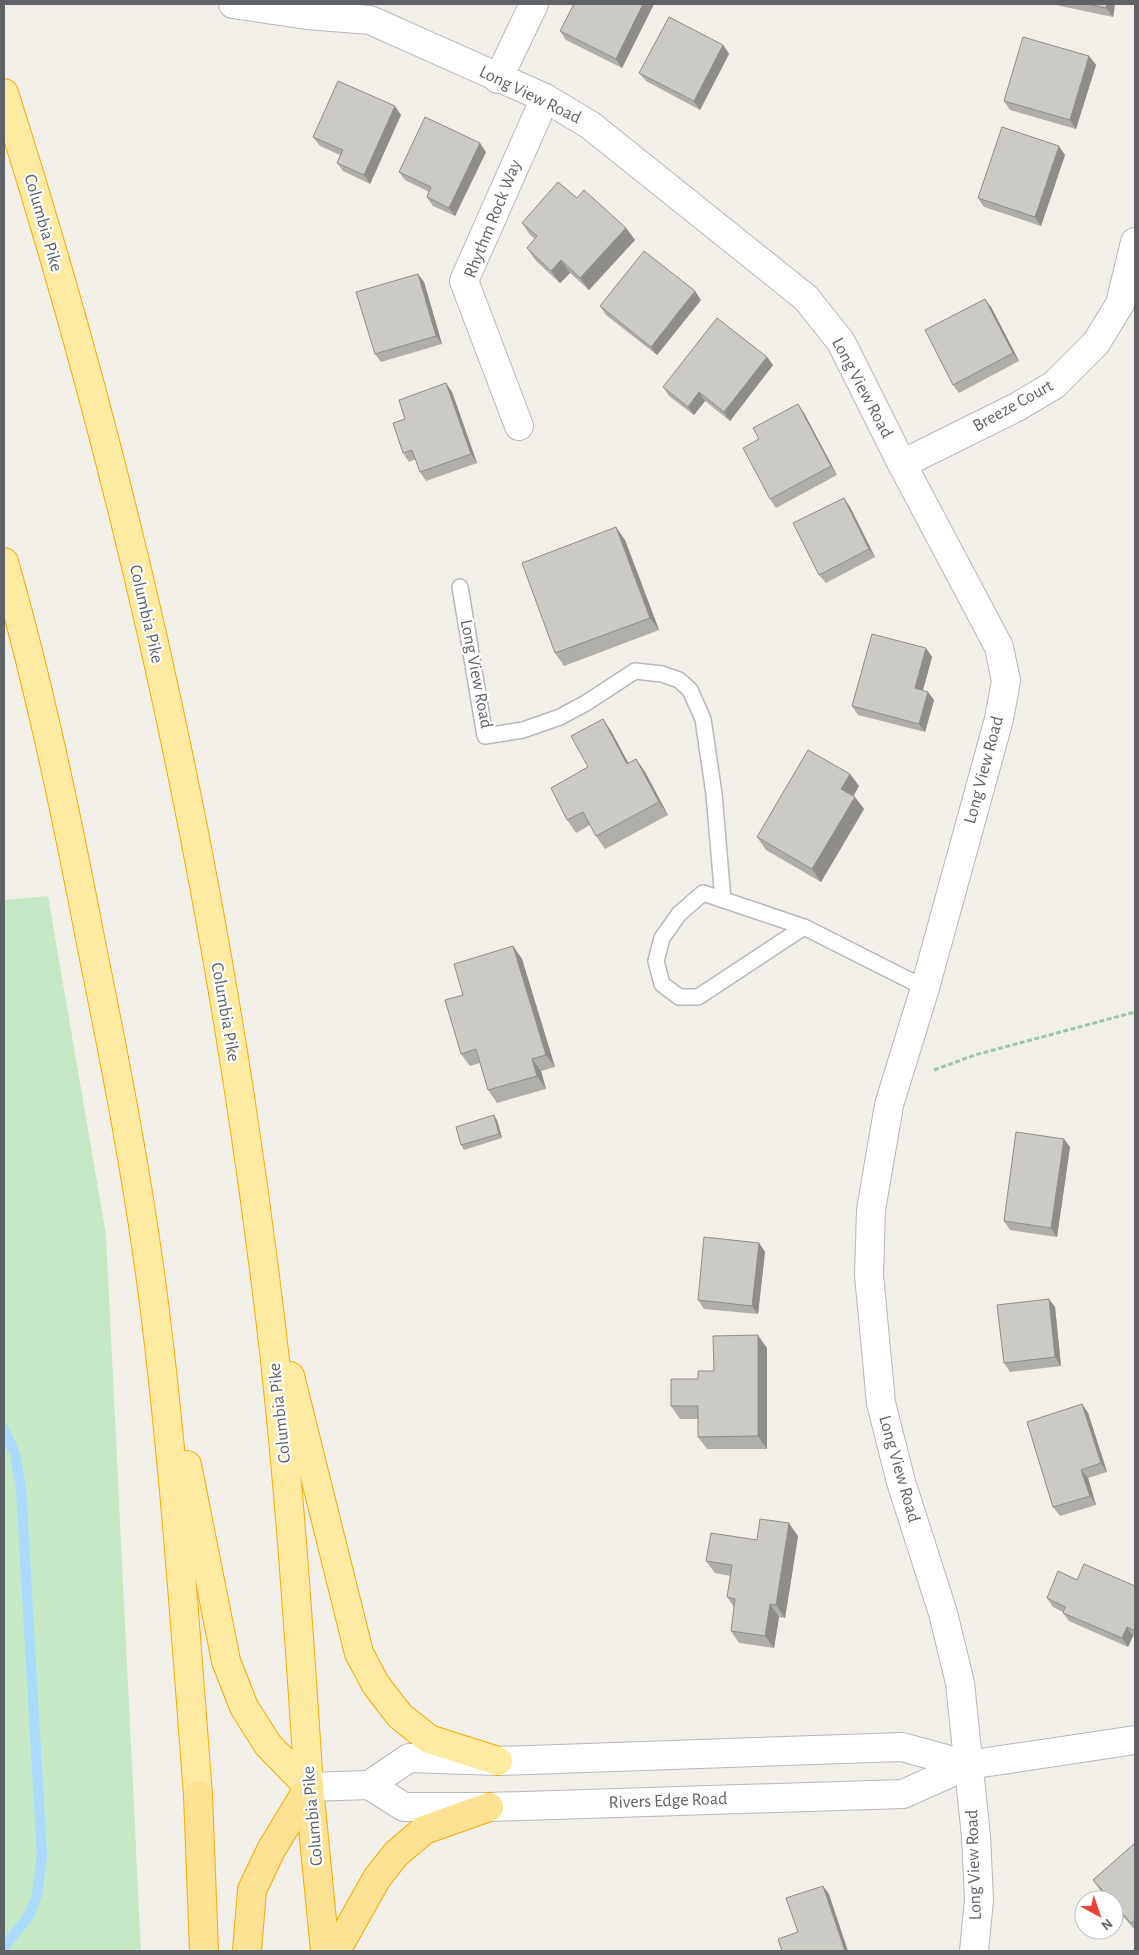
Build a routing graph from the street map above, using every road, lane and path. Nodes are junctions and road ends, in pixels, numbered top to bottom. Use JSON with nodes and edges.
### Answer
{"nodes":[{"id":1,"x":232,"y":4,"type":"edge"},
{"id":2,"x":534,"y":4,"type":"edge"},
{"id":3,"x":498,"y":79,"type":"junction"},
{"id":4,"x":4,"y":93,"type":"edge"},
{"id":5,"x":544,"y":98,"type":"junction"},
{"id":6,"x":1135,"y":242,"type":"edge"},
{"id":7,"x":519,"y":426,"type":"dead end"},
{"id":8,"x":902,"y":464,"type":"junction"},
{"id":9,"x":4,"y":562,"type":"edge"},
{"id":10,"x":460,"y":587,"type":"dead end"},
{"id":11,"x":723,"y":900,"type":"junction"},
{"id":12,"x":804,"y":927,"type":"junction"},
{"id":13,"x":925,"y":988,"type":"junction"},
{"id":14,"x":1135,"y":1012,"type":"edge"},
{"id":15,"x":930,"y":1073,"type":"dead end"},
{"id":16,"x":266,"y":1278,"type":"junction"},
{"id":17,"x":151,"y":1287,"type":"junction"},
{"id":18,"x":1135,"y":1740,"type":"edge"},
{"id":19,"x":498,"y":1762,"type":"junction"},
{"id":20,"x":968,"y":1765,"type":"junction"},
{"id":21,"x":369,"y":1785,"type":"junction"},
{"id":22,"x":309,"y":1787,"type":"junction"},
{"id":23,"x":489,"y":1807,"type":"junction"},
{"id":24,"x":204,"y":1951,"type":"edge"},
{"id":25,"x":247,"y":1951,"type":"edge"},
{"id":26,"x":325,"y":1951,"type":"edge"},
{"id":27,"x":336,"y":1951,"type":"edge"},
{"id":28,"x":974,"y":1951,"type":"edge"}],
"edges":[{"from":1,"to":3,"type":"street","name":"Long View Road"},
{"from":2,"to":3,"type":"street"},
{"from":3,"to":5,"type":"street","name":"Long View Road"},
{"from":4,"to":16,"type":"highway","name":"Columbia Pike"},
{"from":5,"to":7,"type":"street","name":"Rhythm Rock Way"},
{"from":5,"to":8,"type":"street","name":"Long View Road"},
{"from":6,"to":8,"type":"street","name":"Breeze Court"},
{"from":8,"to":13,"type":"street","name":"Long View Road"},
{"from":9,"to":17,"type":"highway"},
{"from":10,"to":11,"type":"lane","name":"Long View Road"},
{"from":11,"to":12,"type":"lane"},
{"from":11,"to":12,"type":"lane"},
{"from":12,"to":13,"type":"lane"},
{"from":13,"to":20,"type":"street","name":"Long View Road"},
{"from":14,"to":15,"type":"path"},
{"from":16,"to":19,"type":"highway"},
{"from":16,"to":22,"type":"highway","name":"Columbia Pike"},
{"from":17,"to":22,"type":"highway"},
{"from":17,"to":24,"type":"highway"},
{"from":18,"to":20,"type":"street","name":"Rivers Edge Road"},
{"from":19,"to":20,"type":"street","name":"Rivers Edge Road"},
{"from":19,"to":21,"type":"street","name":"Rivers Edge Road"},
{"from":20,"to":23,"type":"street","name":"Rivers Edge Road"},
{"from":20,"to":28,"type":"street","name":"Long View Road"},
{"from":21,"to":22,"type":"street"},
{"from":21,"to":23,"type":"street","name":"Rivers Edge Road"},
{"from":22,"to":25,"type":"highway"},
{"from":22,"to":26,"type":"highway","name":"Columbia Pike"},
{"from":23,"to":27,"type":"highway"}]}
